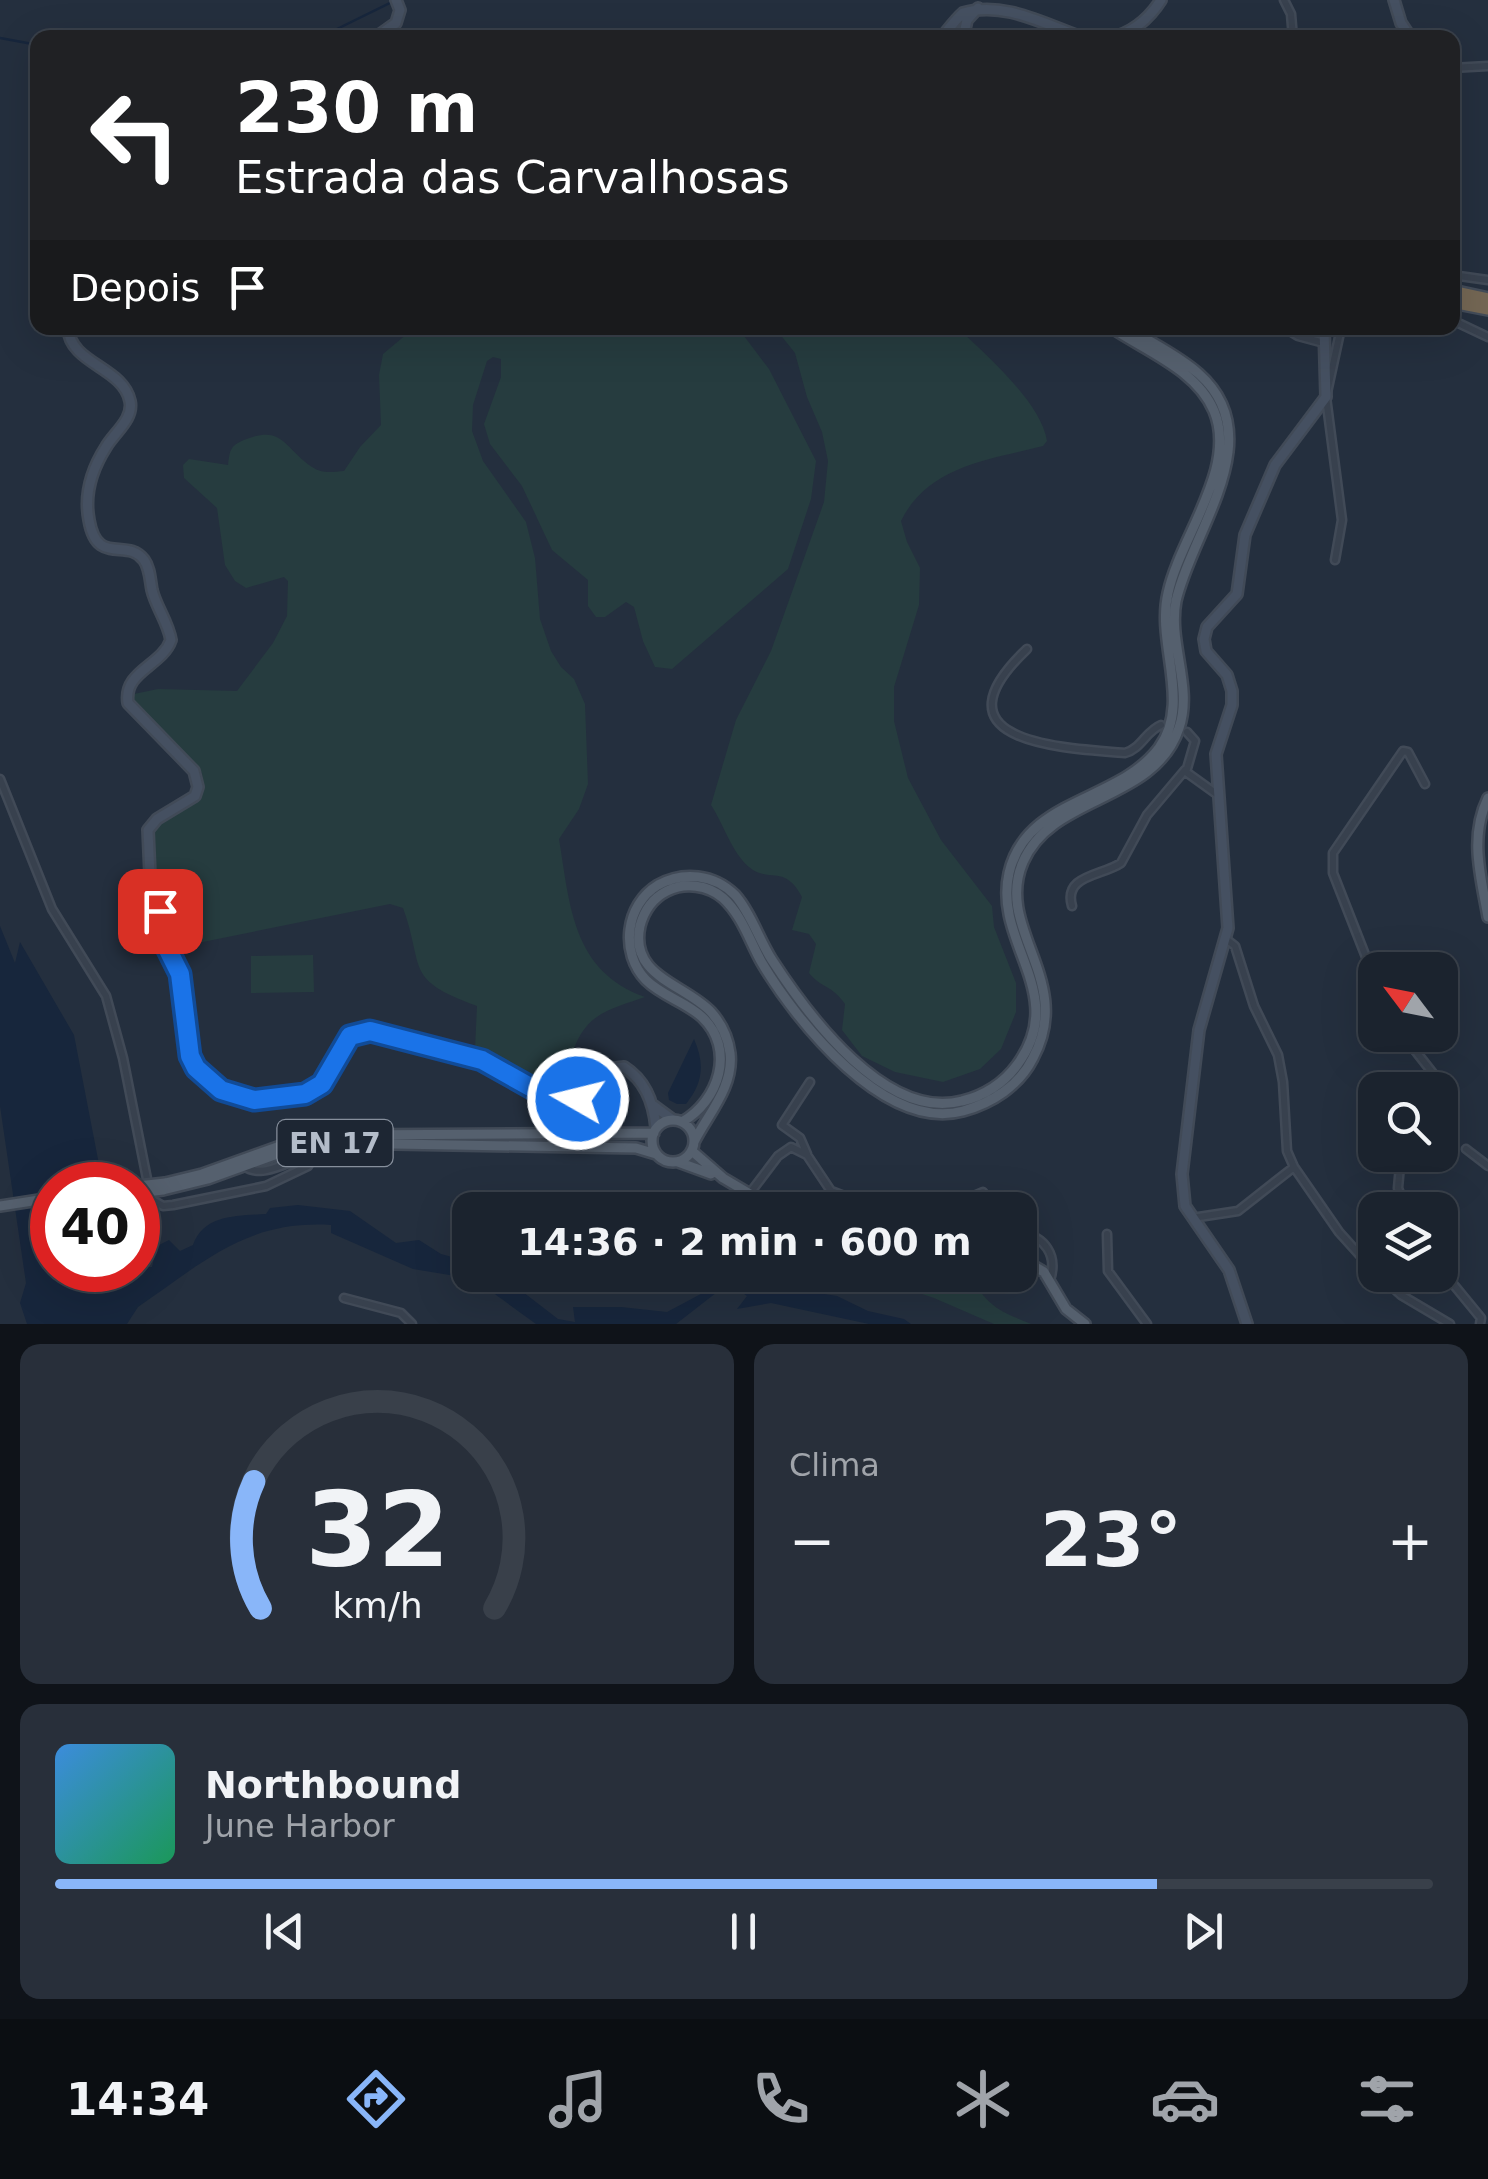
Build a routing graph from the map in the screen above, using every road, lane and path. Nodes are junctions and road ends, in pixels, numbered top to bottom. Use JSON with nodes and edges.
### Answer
{"nodes":[{"id":1,"x":396,"y":0,"type":"edge"},
{"id":2,"x":1162,"y":0,"type":"edge"},
{"id":3,"x":1284,"y":0,"type":"edge"},
{"id":4,"x":1394,"y":0,"type":"edge"},
{"id":5,"x":980,"y":6,"type":"junction"},
{"id":6,"x":389,"y":30,"type":"edge"},
{"id":7,"x":951,"y":30,"type":"edge"},
{"id":8,"x":965,"y":30,"type":"edge"},
{"id":9,"x":1068,"y":30,"type":"edge"},
{"id":10,"x":1127,"y":30,"type":"edge"},
{"id":11,"x":1292,"y":30,"type":"edge"},
{"id":12,"x":1406,"y":30,"type":"edge"},
{"id":13,"x":1488,"y":66,"type":"edge"},
{"id":14,"x":1460,"y":68,"type":"edge"},
{"id":15,"x":1460,"y":275,"type":"edge"},
{"id":16,"x":1488,"y":280,"type":"edge"},
{"id":17,"x":1460,"y":293,"type":"edge"},
{"id":18,"x":1488,"y":298,"type":"edge"},
{"id":19,"x":1460,"y":304,"type":"edge"},
{"id":20,"x":1488,"y":309,"type":"edge"},
{"id":21,"x":1460,"y":324,"type":"edge"},
{"id":22,"x":69,"y":335,"type":"edge"},
{"id":23,"x":1123,"y":335,"type":"edge"},
{"id":24,"x":1139,"y":335,"type":"edge"},
{"id":25,"x":1296,"y":335,"type":"edge"},
{"id":26,"x":1324,"y":335,"type":"edge"},
{"id":27,"x":1339,"y":335,"type":"edge"},
{"id":28,"x":1488,"y":337,"type":"edge"},
{"id":29,"x":1324,"y":343,"type":"junction"},
{"id":30,"x":1326,"y":397,"type":"junction"},
{"id":31,"x":1335,"y":560,"type":"dead end"},
{"id":32,"x":1027,"y":648,"type":"dead end"},
{"id":33,"x":1161,"y":725,"type":"dead end"},
{"id":34,"x":1187,"y":732,"type":"dead end"},
{"id":35,"x":1185,"y":770,"type":"junction"},
{"id":36,"x":0,"y":779,"type":"edge"},
{"id":37,"x":1425,"y":784,"type":"dead end"},
{"id":38,"x":1218,"y":795,"type":"junction"},
{"id":39,"x":1488,"y":798,"type":"edge"},
{"id":40,"x":1072,"y":906,"type":"dead end"},
{"id":41,"x":1488,"y":917,"type":"edge"},
{"id":42,"x":1226,"y":940,"type":"junction"},
{"id":43,"x":1364,"y":952,"type":"edge"},
{"id":44,"x":1416,"y":1052,"type":"edge"},
{"id":45,"x":1432,"y":1072,"type":"edge"},
{"id":46,"x":810,"y":1082,"type":"dead end"},
{"id":47,"x":574,"y":1090,"type":"junction"},
{"id":48,"x":554,"y":1098,"type":"junction"},
{"id":49,"x":654,"y":1106,"type":"junction"},
{"id":50,"x":678,"y":1121,"type":"junction"},
{"id":51,"x":655,"y":1131,"type":"junction"},
{"id":52,"x":693,"y":1146,"type":"junction"},
{"id":53,"x":1466,"y":1149,"type":"dead end"},
{"id":54,"x":656,"y":1154,"type":"junction"},
{"id":55,"x":807,"y":1155,"type":"junction"},
{"id":56,"x":677,"y":1162,"type":"junction"},
{"id":57,"x":244,"y":1166,"type":"junction"},
{"id":58,"x":1488,"y":1166,"type":"edge"},
{"id":59,"x":1294,"y":1167,"type":"junction"},
{"id":60,"x":723,"y":1178,"type":"junction"},
{"id":61,"x":164,"y":1186,"type":"junction"},
{"id":62,"x":160,"y":1187,"type":"edge"},
{"id":63,"x":748,"y":1192,"type":"edge"},
{"id":64,"x":751,"y":1192,"type":"edge"},
{"id":65,"x":836,"y":1192,"type":"edge"},
{"id":66,"x":30,"y":1205,"type":"edge"},
{"id":67,"x":0,"y":1209,"type":"edge"},
{"id":68,"x":1192,"y":1219,"type":"junction"},
{"id":69,"x":1108,"y":1234,"type":"dead end"},
{"id":70,"x":1037,"y":1238,"type":"edge"},
{"id":71,"x":1358,"y":1252,"type":"edge"},
{"id":72,"x":1037,"y":1267,"type":"edge"},
{"id":73,"x":1050,"y":1280,"type":"junction"},
{"id":74,"x":1458,"y":1288,"type":"edge"},
{"id":75,"x":1397,"y":1292,"type":"edge"},
{"id":76,"x":344,"y":1298,"type":"dead end"},
{"id":77,"x":412,"y":1324,"type":"edge"},
{"id":78,"x":1085,"y":1324,"type":"edge"},
{"id":79,"x":1147,"y":1324,"type":"edge"},
{"id":80,"x":1247,"y":1324,"type":"edge"},
{"id":81,"x":1450,"y":1324,"type":"edge"},
{"id":82,"x":1480,"y":1324,"type":"edge"}],
"edges":[{"from":1,"to":6,"type":"street"},
{"from":2,"to":10,"type":"street"},
{"from":3,"to":11,"type":"street"},
{"from":4,"to":12,"type":"street"},
{"from":5,"to":7,"type":"street"},
{"from":5,"to":8,"type":"street"},
{"from":5,"to":9,"type":"street"},
{"from":13,"to":14,"type":"street"},
{"from":15,"to":16,"type":"street"},
{"from":17,"to":18,"type":"highway"},
{"from":19,"to":20,"type":"highway"},
{"from":21,"to":28,"type":"street"},
{"from":22,"to":48,"type":"street"},
{"from":23,"to":50,"type":"main road"},
{"from":24,"to":52,"type":"main road"},
{"from":25,"to":29,"type":"street"},
{"from":26,"to":29,"type":"street"},
{"from":27,"to":30,"type":"street"},
{"from":29,"to":30,"type":"street"},
{"from":30,"to":31,"type":"street"},
{"from":30,"to":38,"type":"street"},
{"from":32,"to":33,"type":"street"},
{"from":34,"to":35,"type":"street"},
{"from":35,"to":38,"type":"street"},
{"from":35,"to":40,"type":"street"},
{"from":36,"to":57,"type":"street"},
{"from":37,"to":43,"type":"street"},
{"from":38,"to":42,"type":"street"},
{"from":39,"to":41,"type":"main road"},
{"from":42,"to":59,"type":"street"},
{"from":42,"to":68,"type":"street"},
{"from":44,"to":45,"type":"street"},
{"from":46,"to":55,"type":"street"},
{"from":47,"to":48,"type":"street"},
{"from":47,"to":48,"type":"street"},
{"from":47,"to":49,"type":"street"},
{"from":49,"to":50,"type":"street"},
{"from":49,"to":51,"type":"street"},
{"from":50,"to":51,"type":"main road"},
{"from":50,"to":52,"type":"main road"},
{"from":51,"to":54,"type":"main road"},
{"from":51,"to":61,"type":"main road","number":"EN 17"},
{"from":52,"to":56,"type":"main road"},
{"from":52,"to":60,"type":"main road"},
{"from":53,"to":58,"type":"street"},
{"from":54,"to":56,"type":"main road"},
{"from":54,"to":57,"type":"main road","number":"EN 17"},
{"from":55,"to":64,"type":"street"},
{"from":55,"to":65,"type":"street"},
{"from":56,"to":60,"type":"main road"},
{"from":57,"to":61,"type":"main road","number":"EN 17"},
{"from":59,"to":68,"type":"street"},
{"from":59,"to":71,"type":"street"},
{"from":60,"to":63,"type":"main road"},
{"from":61,"to":62,"type":"main road","number":"EN 17","bridge":true},
{"from":66,"to":67,"type":"main road"},
{"from":68,"to":80,"type":"street"},
{"from":69,"to":79,"type":"street"},
{"from":70,"to":73,"type":"street"},
{"from":72,"to":73,"type":"main road"},
{"from":73,"to":78,"type":"main road"},
{"from":74,"to":82,"type":"street"},
{"from":75,"to":81,"type":"street"},
{"from":76,"to":77,"type":"street"}]}
